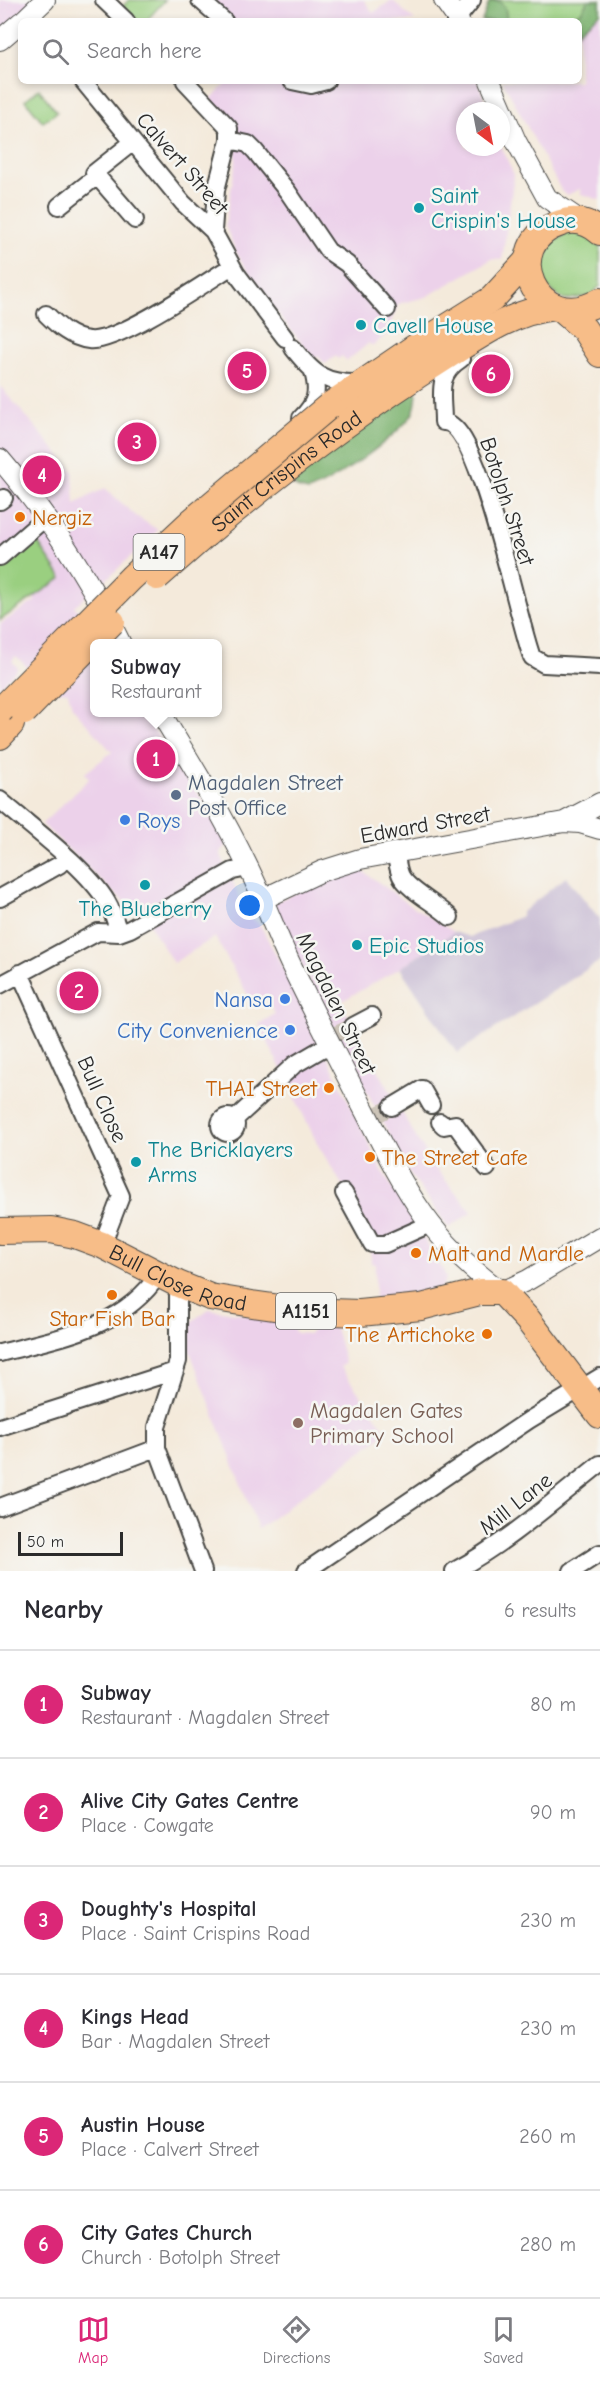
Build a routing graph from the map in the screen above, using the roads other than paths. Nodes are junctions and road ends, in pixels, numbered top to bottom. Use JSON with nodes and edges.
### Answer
{"nodes":[{"id":1,"x":45,"y":0,"type":"edge"},
{"id":2,"x":104,"y":0,"type":"edge"},
{"id":3,"x":200,"y":0,"type":"edge"},
{"id":4,"x":444,"y":0,"type":"edge"},
{"id":5,"x":472,"y":0,"type":"edge"},
{"id":6,"x":26,"y":18,"type":"edge"},
{"id":7,"x":123,"y":18,"type":"edge"},
{"id":8,"x":221,"y":18,"type":"edge"},
{"id":9,"x":456,"y":18,"type":"edge"},
{"id":10,"x":458,"y":18,"type":"edge"},
{"id":11,"x":18,"y":25,"type":"edge"},
{"id":12,"x":0,"y":40,"type":"edge"},
{"id":13,"x":86,"y":84,"type":"edge"},
{"id":14,"x":187,"y":84,"type":"edge"},
{"id":15,"x":491,"y":84,"type":"edge"},
{"id":16,"x":229,"y":140,"type":"junction"},
{"id":17,"x":133,"y":141,"type":"junction"},
{"id":18,"x":97,"y":176,"type":"junction"},
{"id":19,"x":60,"y":206,"type":"dead end"},
{"id":20,"x":135,"y":220,"type":"dead end"},
{"id":21,"x":594,"y":227,"type":"edge"},
{"id":22,"x":213,"y":231,"type":"junction"},
{"id":23,"x":527,"y":261,"type":"junction"},
{"id":24,"x":232,"y":266,"type":"junction"},
{"id":25,"x":600,"y":301,"type":"edge"},
{"id":26,"x":558,"y":308,"type":"junction"},
{"id":27,"x":387,"y":309,"type":"dead end"},
{"id":28,"x":45,"y":314,"type":"dead end"},
{"id":29,"x":499,"y":324,"type":"junction"},
{"id":30,"x":600,"y":354,"type":"edge"},
{"id":31,"x":313,"y":372,"type":"junction"},
{"id":32,"x":361,"y":383,"type":"junction"},
{"id":33,"x":330,"y":409,"type":"junction"},
{"id":34,"x":0,"y":459,"type":"edge"},
{"id":35,"x":8,"y":493,"type":"edge"},
{"id":36,"x":45,"y":518,"type":"junction"},
{"id":37,"x":0,"y":557,"type":"edge"},
{"id":38,"x":92,"y":639,"type":"edge"},
{"id":39,"x":119,"y":639,"type":"edge"},
{"id":40,"x":90,"y":640,"type":"edge"},
{"id":41,"x":600,"y":667,"type":"edge"},
{"id":42,"x":162,"y":717,"type":"edge"},
{"id":43,"x":4,"y":724,"type":"edge"},
{"id":44,"x":0,"y":800,"type":"edge"},
{"id":45,"x":600,"y":803,"type":"edge"},
{"id":46,"x":564,"y":822,"type":"junction"},
{"id":47,"x":600,"y":829,"type":"edge"},
{"id":48,"x":395,"y":853,"type":"junction"},
{"id":49,"x":66,"y":858,"type":"junction"},
{"id":50,"x":248,"y":868,"type":"junction"},
{"id":51,"x":1,"y":896,"type":"edge"},
{"id":52,"x":263,"y":899,"type":"junction"},
{"id":53,"x":450,"y":917,"type":"dead end"},
{"id":54,"x":119,"y":933,"type":"junction"},
{"id":55,"x":20,"y":974,"type":"junction"},
{"id":56,"x":0,"y":985,"type":"edge"},
{"id":57,"x":372,"y":1016,"type":"dead end"},
{"id":58,"x":353,"y":1026,"type":"tunnel mouth"},
{"id":59,"x":331,"y":1039,"type":"junction"},
{"id":60,"x":431,"y":1105,"type":"dead end"},
{"id":61,"x":380,"y":1113,"type":"junction"},
{"id":62,"x":234,"y":1120,"type":"dead end"},
{"id":63,"x":453,"y":1122,"type":"dead end"},
{"id":64,"x":487,"y":1168,"type":"dead end"},
{"id":65,"x":344,"y":1193,"type":"dead end"},
{"id":66,"x":430,"y":1224,"type":"junction"},
{"id":67,"x":0,"y":1231,"type":"edge"},
{"id":68,"x":600,"y":1237,"type":"edge"},
{"id":69,"x":102,"y":1245,"type":"junction"},
{"id":70,"x":169,"y":1279,"type":"junction"},
{"id":71,"x":502,"y":1292,"type":"junction"},
{"id":72,"x":0,"y":1353,"type":"edge"},
{"id":73,"x":175,"y":1371,"type":"junction"},
{"id":74,"x":590,"y":1383,"type":"edge"},
{"id":75,"x":600,"y":1415,"type":"edge"},
{"id":76,"x":0,"y":1427,"type":"edge"},
{"id":77,"x":157,"y":1448,"type":"junction"},
{"id":78,"x":600,"y":1464,"type":"edge"},
{"id":79,"x":0,"y":1507,"type":"edge"},
{"id":80,"x":600,"y":1553,"type":"edge"},
{"id":81,"x":203,"y":1571,"type":"edge"},
{"id":82,"x":306,"y":1571,"type":"edge"},
{"id":83,"x":454,"y":1571,"type":"edge"},
{"id":84,"x":572,"y":1571,"type":"edge"}],
"edges":[{"from":1,"to":6,"type":"street"},
{"from":2,"to":7,"type":"street"},
{"from":3,"to":8,"type":"street"},
{"from":4,"to":9,"type":"street"},
{"from":5,"to":10,"type":"street"},
{"from":11,"to":12,"type":"street"},
{"from":13,"to":17,"type":"street","name":"Calvert Street"},
{"from":14,"to":16,"type":"street"},
{"from":15,"to":21,"type":"street"},
{"from":16,"to":22,"type":"street"},
{"from":16,"to":27,"type":"street"},
{"from":17,"to":18,"type":"street"},
{"from":17,"to":22,"type":"street","name":"Calvert Street"},
{"from":18,"to":19,"type":"street"},
{"from":18,"to":20,"type":"street"},
{"from":21,"to":23,"type":"main road","name":"Saint Crispins Road"},
{"from":22,"to":24,"type":"street","name":"Calvert Street"},
{"from":23,"to":26,"type":"main road"},
{"from":23,"to":32,"type":"main road","name":"Saint Crispins Road","number":"A147"},
{"from":24,"to":28,"type":"street"},
{"from":24,"to":31,"type":"street","name":"Calvert Street"},
{"from":25,"to":26,"type":"main road","name":"Saint Crispins Road"},
{"from":26,"to":29,"type":"main road","name":"Saint Crispins Road","number":"A147"},
{"from":26,"to":30,"type":"main road"},
{"from":29,"to":33,"type":"main road","name":"Saint Crispins Road","number":"A147"},
{"from":29,"to":41,"type":"street","name":"Botolph Street"},
{"from":31,"to":32,"type":"street","name":"Calvert Street"},
{"from":31,"to":33,"type":"street","name":"Calvert Street"},
{"from":32,"to":33,"type":"main road","name":"Saint Crispins Road","number":"A147"},
{"from":33,"to":38,"type":"main road","name":"Saint Crispins Road","number":"A147","bridge":true},
{"from":33,"to":43,"type":"main road","name":"Saint Crispins Road","number":"A147","bridge":true},
{"from":34,"to":35,"type":"street"},
{"from":35,"to":36,"type":"street"},
{"from":36,"to":37,"type":"street"},
{"from":36,"to":39,"type":"street"},
{"from":40,"to":43,"type":"main road","name":"Saint Crispins Road","number":"A147","bridge":true},
{"from":42,"to":50,"type":"street","name":"Magdalen Street"},
{"from":44,"to":49,"type":"street"},
{"from":45,"to":46,"type":"street"},
{"from":46,"to":47,"type":"street","name":"Edward Street"},
{"from":46,"to":48,"type":"street","name":"Edward Street"},
{"from":48,"to":52,"type":"street","name":"Edward Street"},
{"from":48,"to":53,"type":"street"},
{"from":49,"to":51,"type":"street"},
{"from":49,"to":54,"type":"street"},
{"from":50,"to":52,"type":"street","name":"Magdalen Street"},
{"from":50,"to":54,"type":"street"},
{"from":52,"to":59,"type":"street","name":"Magdalen Street"},
{"from":54,"to":55,"type":"street"},
{"from":55,"to":56,"type":"street"},
{"from":55,"to":69,"type":"street","name":"Bull Close"},
{"from":57,"to":58,"type":"street"},
{"from":59,"to":61,"type":"street","name":"Magdalen Street"},
{"from":59,"to":62,"type":"street"},
{"from":60,"to":61,"type":"street"},
{"from":61,"to":66,"type":"street","name":"Magdalen Street"},
{"from":63,"to":64,"type":"street"},
{"from":65,"to":66,"type":"street"},
{"from":66,"to":71,"type":"street","name":"Magdalen Street"},
{"from":67,"to":69,"type":"main road","name":"Bull Close Road","number":"A1151"},
{"from":68,"to":71,"type":"street"},
{"from":69,"to":70,"type":"main road","name":"Bull Close Road","number":"A1151"},
{"from":70,"to":71,"type":"main road","name":"Bull Close Road","number":"A1151"},
{"from":70,"to":72,"type":"street"},
{"from":70,"to":73,"type":"street"},
{"from":71,"to":74,"type":"main road"},
{"from":73,"to":76,"type":"street"},
{"from":73,"to":77,"type":"street"},
{"from":74,"to":75,"type":"main road"},
{"from":74,"to":82,"type":"street"},
{"from":77,"to":79,"type":"street"},
{"from":77,"to":81,"type":"street"},
{"from":78,"to":83,"type":"street","name":"Mill Lane"},
{"from":80,"to":84,"type":"street"}]}
